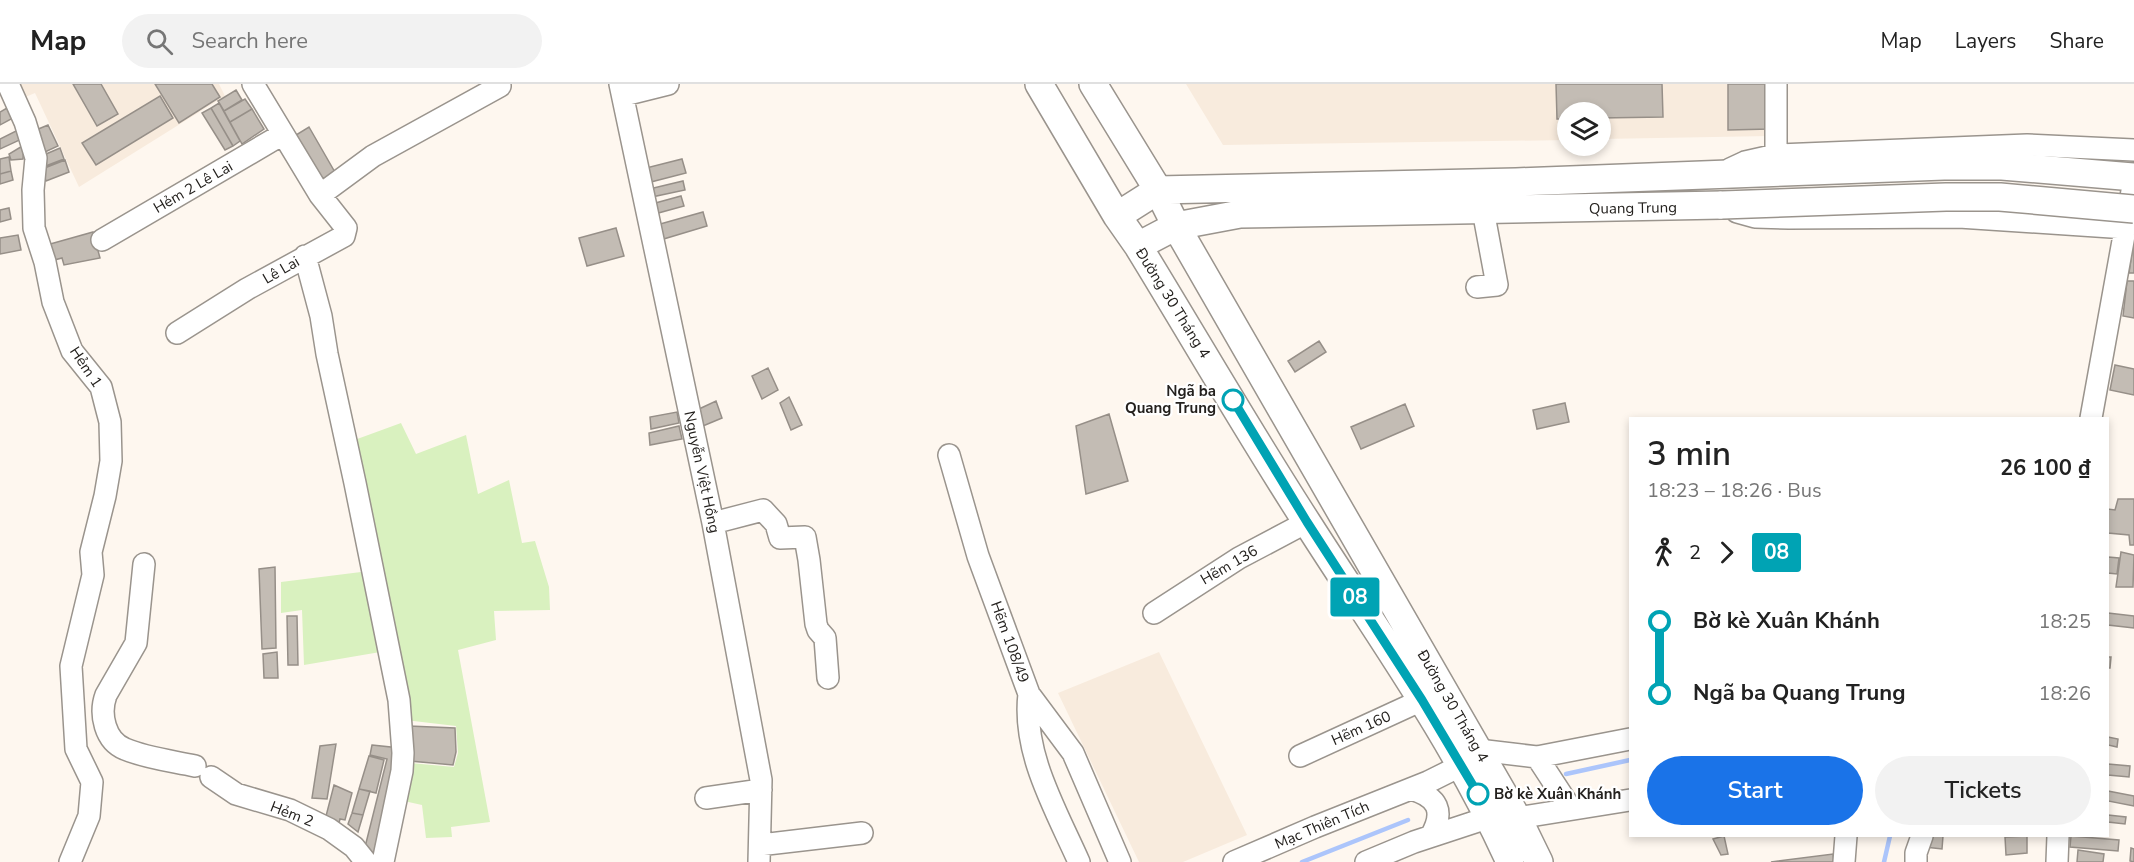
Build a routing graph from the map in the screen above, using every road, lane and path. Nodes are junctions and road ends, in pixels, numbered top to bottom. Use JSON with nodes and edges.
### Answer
{"nodes":[{"id":1,"x":8,"y":84,"type":"edge"},
{"id":2,"x":253,"y":84,"type":"edge"},
{"id":3,"x":498,"y":84,"type":"edge"},
{"id":4,"x":668,"y":84,"type":"edge"},
{"id":5,"x":1039,"y":84,"type":"edge"},
{"id":6,"x":1094,"y":84,"type":"edge"},
{"id":7,"x":1776,"y":84,"type":"edge"},
{"id":8,"x":622,"y":89,"type":"edge"},
{"id":9,"x":283,"y":134,"type":"junction"},
{"id":10,"x":2134,"y":150,"type":"edge"},
{"id":11,"x":1776,"y":155,"type":"junction"},
{"id":12,"x":1719,"y":175,"type":"junction"},
{"id":13,"x":2134,"y":179,"type":"edge"},
{"id":14,"x":1158,"y":189,"type":"junction"},
{"id":15,"x":320,"y":195,"type":"junction"},
{"id":16,"x":1483,"y":210,"type":"junction"},
{"id":17,"x":1117,"y":216,"type":"junction"},
{"id":18,"x":2130,"y":218,"type":"edge"},
{"id":19,"x":1176,"y":226,"type":"junction"},
{"id":20,"x":102,"y":240,"type":"dead end"},
{"id":21,"x":1138,"y":246,"type":"junction"},
{"id":22,"x":305,"y":256,"type":"junction"},
{"id":23,"x":1477,"y":287,"type":"dead end"},
{"id":24,"x":177,"y":333,"type":"dead end"},
{"id":25,"x":2091,"y":417,"type":"edge"},
{"id":26,"x":949,"y":455,"type":"dead end"},
{"id":27,"x":713,"y":522,"type":"junction"},
{"id":28,"x":1307,"y":522,"type":"junction"},
{"id":29,"x":144,"y":564,"type":"dead end"},
{"id":30,"x":1154,"y":613,"type":"dead end"},
{"id":31,"x":828,"y":678,"type":"dead end"},
{"id":32,"x":1029,"y":694,"type":"junction"},
{"id":33,"x":1422,"y":700,"type":"junction"},
{"id":34,"x":1629,"y":739,"type":"edge"},
{"id":35,"x":1300,"y":756,"type":"dead end"},
{"id":36,"x":1470,"y":757,"type":"junction"},
{"id":37,"x":1537,"y":757,"type":"junction"},
{"id":38,"x":1412,"y":789,"type":"junction"},
{"id":39,"x":761,"y":790,"type":"junction"},
{"id":40,"x":706,"y":798,"type":"dead end"},
{"id":41,"x":1629,"y":800,"type":"edge"},
{"id":42,"x":1571,"y":809,"type":"junction"},
{"id":43,"x":1490,"y":818,"type":"junction"},
{"id":44,"x":1517,"y":818,"type":"junction"},
{"id":45,"x":862,"y":833,"type":"dead end"},
{"id":46,"x":1431,"y":836,"type":"junction"},
{"id":47,"x":1846,"y":837,"type":"edge"},
{"id":48,"x":1922,"y":837,"type":"edge"},
{"id":49,"x":2058,"y":837,"type":"edge"},
{"id":50,"x":759,"y":853,"type":"edge"},
{"id":51,"x":70,"y":862,"type":"edge"},
{"id":52,"x":366,"y":862,"type":"edge"},
{"id":53,"x":383,"y":862,"type":"edge"},
{"id":54,"x":1079,"y":862,"type":"edge"},
{"id":55,"x":1120,"y":862,"type":"edge"},
{"id":56,"x":1234,"y":862,"type":"edge"},
{"id":57,"x":1366,"y":862,"type":"edge"},
{"id":58,"x":1510,"y":862,"type":"edge"},
{"id":59,"x":1539,"y":862,"type":"edge"},
{"id":60,"x":1844,"y":862,"type":"edge"},
{"id":61,"x":1916,"y":862,"type":"edge"},
{"id":62,"x":2057,"y":862,"type":"edge"}],
"edges":[{"from":1,"to":51,"type":"street","name":"Hẻm 1"},
{"from":2,"to":9,"type":"street","name":"Lê Lai"},
{"from":3,"to":15,"type":"street"},
{"from":4,"to":8,"type":"street"},
{"from":5,"to":17,"type":"main road","name":"Đường 30 Tháng 4"},
{"from":6,"to":14,"type":"main road","name":"Đường 30 Tháng 4"},
{"from":7,"to":11,"type":"street"},
{"from":8,"to":27,"type":"street","name":"Nguyễn Việt Hồng"},
{"from":9,"to":15,"type":"street","name":"Lê Lai"},
{"from":9,"to":20,"type":"street","name":"Hẻm 2 Lê Lai"},
{"from":10,"to":11,"type":"street","name":"Quang Trung"},
{"from":11,"to":12,"type":"street","name":"Quang Trung"},
{"from":12,"to":13,"type":"main road","name":"Quang Trung"},
{"from":12,"to":14,"type":"main road","name":"Quang Trung"},
{"from":13,"to":18,"type":"street"},
{"from":14,"to":17,"type":"main road"},
{"from":14,"to":19,"type":"main road","name":"Đường 30 Tháng 4"},
{"from":15,"to":22,"type":"street","name":"Lê Lai"},
{"from":16,"to":18,"type":"main road","name":"Quang Trung","bridge":true},
{"from":16,"to":19,"type":"main road","name":"Quang Trung"},
{"from":16,"to":23,"type":"street"},
{"from":17,"to":21,"type":"main road","name":"Đường 30 Tháng 4"},
{"from":18,"to":25,"type":"street"},
{"from":19,"to":21,"type":"main road","name":"Quang Trung"},
{"from":19,"to":36,"type":"main road","name":"Đường 30 Tháng 4"},
{"from":21,"to":28,"type":"main road","name":"Đường 30 Tháng 4"},
{"from":22,"to":24,"type":"street","name":"Lê Lai"},
{"from":22,"to":53,"type":"street"},
{"from":26,"to":32,"type":"street","name":"Hẽm 108/49"},
{"from":27,"to":31,"type":"street"},
{"from":27,"to":39,"type":"street","name":"Nguyễn Việt Hồng"},
{"from":28,"to":30,"type":"street","name":"Hẽm 136"},
{"from":28,"to":33,"type":"main road","name":"Đường 30 Tháng 4"},
{"from":29,"to":52,"type":"street","name":"Hẻm 2"},
{"from":32,"to":54,"type":"street","name":"Hẽm 108/49"},
{"from":32,"to":55,"type":"street"},
{"from":33,"to":35,"type":"street","name":"Hẽm 160"},
{"from":33,"to":36,"type":"main road","name":"Đường 30 Tháng 4"},
{"from":34,"to":37,"type":"street"},
{"from":36,"to":37,"type":"street"},
{"from":36,"to":38,"type":"street","name":"Mạc Thiên Tích"},
{"from":36,"to":43,"type":"main road","name":"Đường 30 Tháng 4"},
{"from":36,"to":44,"type":"main road","name":"Đường 30 Tháng 4"},
{"from":37,"to":42,"type":"street"},
{"from":38,"to":46,"type":"street"},
{"from":38,"to":56,"type":"street","name":"Mạc Thiên Tích"},
{"from":39,"to":40,"type":"street"},
{"from":39,"to":50,"type":"street","name":"Nguyễn Việt Hồng"},
{"from":41,"to":42,"type":"street"},
{"from":42,"to":44,"type":"street"},
{"from":43,"to":46,"type":"street"},
{"from":43,"to":58,"type":"main road","name":"Đường 30 Tháng 4"},
{"from":44,"to":59,"type":"main road","name":"Đường 30 Tháng 4"},
{"from":45,"to":50,"type":"street"},
{"from":46,"to":57,"type":"street"},
{"from":47,"to":60,"type":"street"},
{"from":48,"to":61,"type":"street"},
{"from":49,"to":62,"type":"street"}]}
